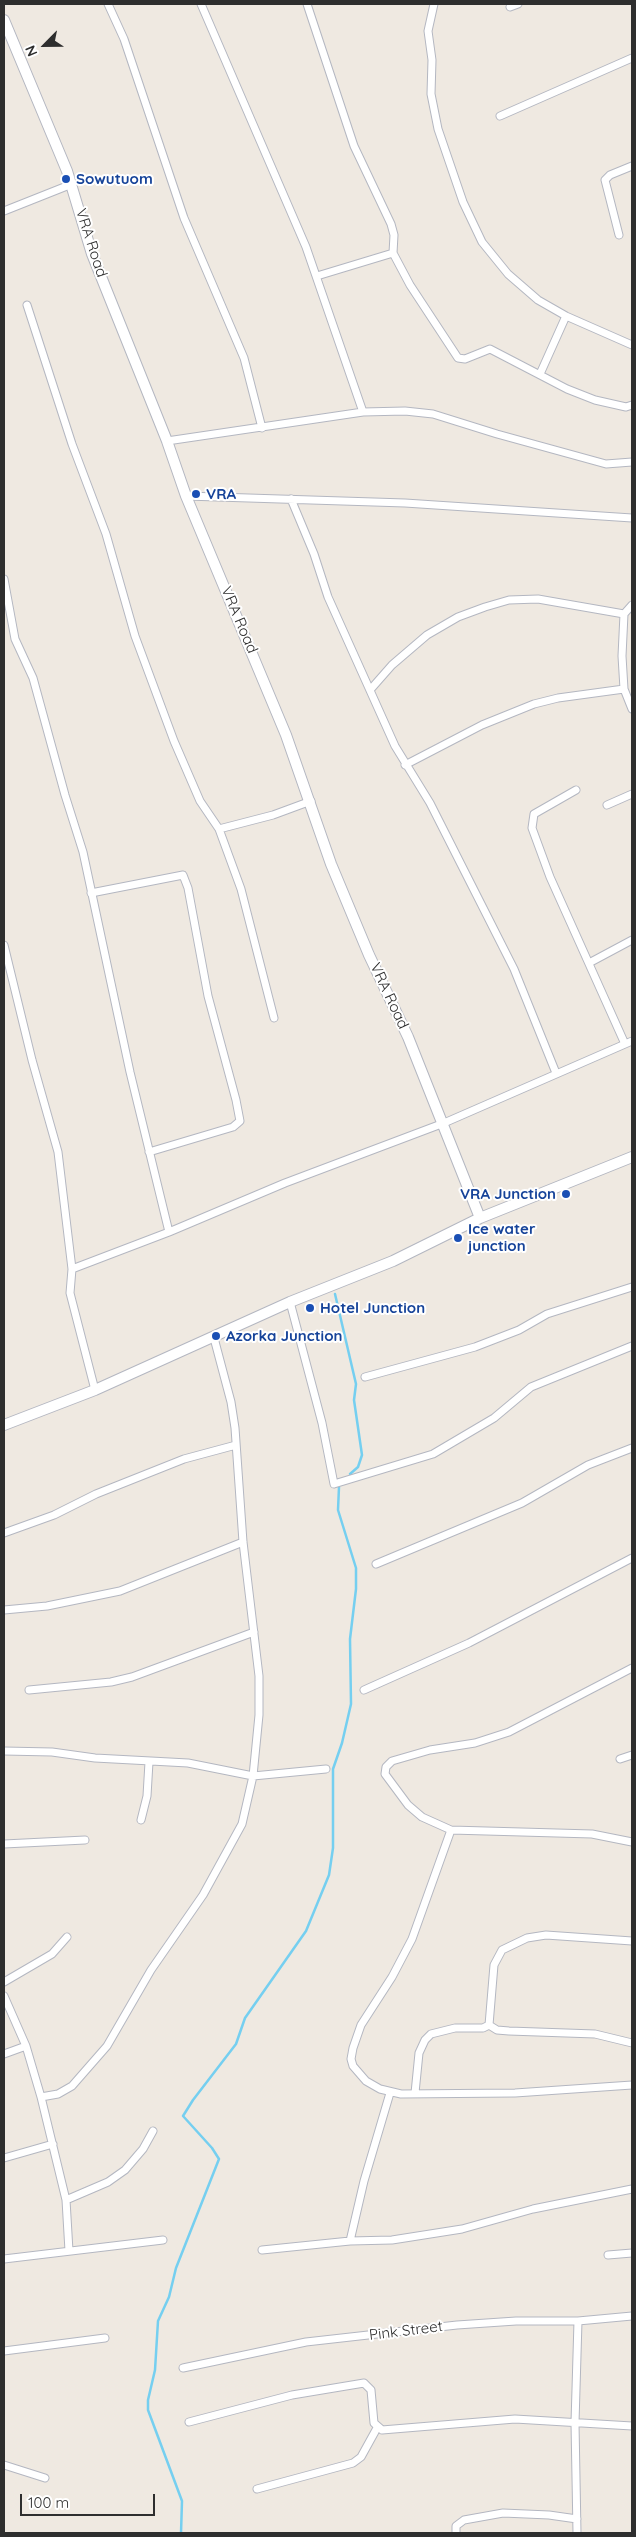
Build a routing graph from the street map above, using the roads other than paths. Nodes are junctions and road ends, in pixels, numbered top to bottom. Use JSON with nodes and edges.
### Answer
{"nodes":[{"id":1,"x":108,"y":4,"type":"edge"},
{"id":2,"x":201,"y":4,"type":"edge"},
{"id":3,"x":307,"y":4,"type":"edge"},
{"id":4,"x":434,"y":4,"type":"edge"},
{"id":5,"x":518,"y":4,"type":"edge"},
{"id":6,"x":510,"y":7,"type":"dead end"},
{"id":7,"x":4,"y":20,"type":"edge"},
{"id":8,"x":632,"y":58,"type":"edge"},
{"id":9,"x":500,"y":116,"type":"dead end"},
{"id":10,"x":632,"y":166,"type":"edge"},
{"id":11,"x":72,"y":184,"type":"junction"},
{"id":12,"x":4,"y":211,"type":"edge"},
{"id":13,"x":619,"y":235,"type":"dead end"},
{"id":14,"x":393,"y":253,"type":"junction"},
{"id":15,"x":317,"y":276,"type":"junction"},
{"id":16,"x":27,"y":305,"type":"dead end"},
{"id":17,"x":566,"y":316,"type":"junction"},
{"id":18,"x":632,"y":345,"type":"edge"},
{"id":19,"x":540,"y":374,"type":"junction"},
{"id":20,"x":632,"y":405,"type":"edge"},
{"id":21,"x":363,"y":412,"type":"junction"},
{"id":22,"x":262,"y":428,"type":"junction"},
{"id":23,"x":167,"y":442,"type":"junction"},
{"id":24,"x":632,"y":462,"type":"edge"},
{"id":25,"x":186,"y":496,"type":"junction"},
{"id":26,"x":291,"y":498,"type":"junction"},
{"id":27,"x":632,"y":518,"type":"edge"},
{"id":28,"x":4,"y":579,"type":"edge"},
{"id":29,"x":632,"y":606,"type":"edge"},
{"id":30,"x":624,"y":614,"type":"junction"},
{"id":31,"x":624,"y":689,"type":"junction"},
{"id":32,"x":370,"y":690,"type":"junction"},
{"id":33,"x":632,"y":708,"type":"edge"},
{"id":34,"x":405,"y":764,"type":"junction"},
{"id":35,"x":576,"y":790,"type":"dead end"},
{"id":36,"x":632,"y":794,"type":"edge"},
{"id":37,"x":311,"y":801,"type":"junction"},
{"id":38,"x":607,"y":804,"type":"dead end"},
{"id":39,"x":219,"y":829,"type":"junction"},
{"id":40,"x":91,"y":893,"type":"junction"},
{"id":41,"x":632,"y":940,"type":"edge"},
{"id":42,"x":4,"y":945,"type":"edge"},
{"id":43,"x":589,"y":963,"type":"junction"},
{"id":44,"x":274,"y":1018,"type":"dead end"},
{"id":45,"x":632,"y":1041,"type":"edge"},
{"id":46,"x":625,"y":1044,"type":"junction"},
{"id":47,"x":556,"y":1073,"type":"junction"},
{"id":48,"x":444,"y":1123,"type":"junction"},
{"id":49,"x":149,"y":1152,"type":"junction"},
{"id":50,"x":632,"y":1157,"type":"edge"},
{"id":51,"x":480,"y":1218,"type":"junction"},
{"id":52,"x":169,"y":1232,"type":"junction"},
{"id":53,"x":72,"y":1269,"type":"junction"},
{"id":54,"x":632,"y":1287,"type":"edge"},
{"id":55,"x":290,"y":1302,"type":"junction"},
{"id":56,"x":214,"y":1338,"type":"junction"},
{"id":57,"x":632,"y":1346,"type":"edge"},
{"id":58,"x":365,"y":1377,"type":"dead end"},
{"id":59,"x":95,"y":1390,"type":"junction"},
{"id":60,"x":4,"y":1425,"type":"edge"},
{"id":61,"x":236,"y":1444,"type":"junction"},
{"id":62,"x":632,"y":1448,"type":"edge"},
{"id":63,"x":4,"y":1533,"type":"edge"},
{"id":64,"x":243,"y":1542,"type":"junction"},
{"id":65,"x":632,"y":1558,"type":"edge"},
{"id":66,"x":376,"y":1564,"type":"dead end"},
{"id":67,"x":4,"y":1610,"type":"edge"},
{"id":68,"x":254,"y":1632,"type":"junction"},
{"id":69,"x":632,"y":1668,"type":"edge"},
{"id":70,"x":29,"y":1690,"type":"dead end"},
{"id":71,"x":364,"y":1690,"type":"dead end"},
{"id":72,"x":4,"y":1751,"type":"edge"},
{"id":73,"x":632,"y":1755,"type":"edge"},
{"id":74,"x":620,"y":1759,"type":"dead end"},
{"id":75,"x":149,"y":1762,"type":"junction"},
{"id":76,"x":326,"y":1769,"type":"dead end"},
{"id":77,"x":252,"y":1776,"type":"junction"},
{"id":78,"x":141,"y":1820,"type":"dead end"},
{"id":79,"x":451,"y":1830,"type":"junction"},
{"id":80,"x":84,"y":1840,"type":"dead end"},
{"id":81,"x":632,"y":1842,"type":"edge"},
{"id":82,"x":4,"y":1844,"type":"edge"},
{"id":83,"x":67,"y":1937,"type":"dead end"},
{"id":84,"x":632,"y":1942,"type":"edge"},
{"id":85,"x":4,"y":1982,"type":"edge"},
{"id":86,"x":4,"y":1996,"type":"edge"},
{"id":87,"x":489,"y":2025,"type":"junction"},
{"id":88,"x":632,"y":2043,"type":"edge"},
{"id":89,"x":26,"y":2046,"type":"junction"},
{"id":90,"x":4,"y":2054,"type":"edge"},
{"id":91,"x":632,"y":2085,"type":"edge"},
{"id":92,"x":390,"y":2093,"type":"junction"},
{"id":93,"x":415,"y":2093,"type":"junction"},
{"id":94,"x":41,"y":2097,"type":"junction"},
{"id":95,"x":153,"y":2131,"type":"dead end"},
{"id":96,"x":53,"y":2144,"type":"junction"},
{"id":97,"x":4,"y":2158,"type":"edge"},
{"id":98,"x":632,"y":2189,"type":"edge"},
{"id":99,"x":66,"y":2200,"type":"junction"},
{"id":100,"x":163,"y":2240,"type":"dead end"},
{"id":101,"x":350,"y":2241,"type":"junction"},
{"id":102,"x":69,"y":2250,"type":"junction"},
{"id":103,"x":262,"y":2250,"type":"dead end"},
{"id":104,"x":632,"y":2253,"type":"edge"},
{"id":105,"x":608,"y":2255,"type":"dead end"},
{"id":106,"x":4,"y":2259,"type":"edge"},
{"id":107,"x":632,"y":2316,"type":"edge"},
{"id":108,"x":578,"y":2321,"type":"junction"},
{"id":109,"x":106,"y":2338,"type":"dead end"},
{"id":110,"x":4,"y":2351,"type":"edge"},
{"id":111,"x":183,"y":2368,"type":"dead end"},
{"id":112,"x":189,"y":2422,"type":"dead end"},
{"id":113,"x":575,"y":2423,"type":"junction"},
{"id":114,"x":632,"y":2426,"type":"edge"},
{"id":115,"x":377,"y":2428,"type":"junction"},
{"id":116,"x":4,"y":2465,"type":"edge"},
{"id":117,"x":45,"y":2478,"type":"dead end"},
{"id":118,"x":257,"y":2489,"type":"dead end"},
{"id":119,"x":577,"y":2519,"type":"junction"},
{"id":120,"x":456,"y":2533,"type":"edge"},
{"id":121,"x":577,"y":2533,"type":"edge"}],
"edges":[{"from":1,"to":22,"type":"street"},
{"from":2,"to":15,"type":"street"},
{"from":3,"to":14,"type":"street"},
{"from":4,"to":17,"type":"street"},
{"from":5,"to":6,"type":"street"},
{"from":7,"to":11,"type":"street","name":"VRA Road"},
{"from":8,"to":9,"type":"street"},
{"from":10,"to":13,"type":"street"},
{"from":11,"to":12,"type":"street"},
{"from":11,"to":23,"type":"street","name":"VRA Road"},
{"from":14,"to":15,"type":"street"},
{"from":14,"to":19,"type":"street"},
{"from":15,"to":21,"type":"street"},
{"from":16,"to":39,"type":"street"},
{"from":17,"to":18,"type":"street"},
{"from":17,"to":19,"type":"street"},
{"from":19,"to":20,"type":"street"},
{"from":21,"to":22,"type":"street"},
{"from":21,"to":24,"type":"street"},
{"from":22,"to":23,"type":"street"},
{"from":23,"to":25,"type":"street","name":"VRA Road"},
{"from":25,"to":26,"type":"street"},
{"from":25,"to":37,"type":"street","name":"VRA Road"},
{"from":26,"to":27,"type":"street"},
{"from":26,"to":32,"type":"street"},
{"from":28,"to":40,"type":"street"},
{"from":29,"to":30,"type":"street"},
{"from":30,"to":31,"type":"street"},
{"from":30,"to":32,"type":"street"},
{"from":31,"to":33,"type":"street"},
{"from":31,"to":34,"type":"street"},
{"from":32,"to":34,"type":"street"},
{"from":34,"to":47,"type":"street"},
{"from":35,"to":43,"type":"street"},
{"from":36,"to":38,"type":"street"},
{"from":37,"to":39,"type":"street"},
{"from":37,"to":48,"type":"street","name":"VRA Road"},
{"from":39,"to":44,"type":"street"},
{"from":40,"to":49,"type":"street"},
{"from":40,"to":49,"type":"street"},
{"from":41,"to":43,"type":"street"},
{"from":42,"to":53,"type":"street"},
{"from":43,"to":46,"type":"street"},
{"from":45,"to":46,"type":"street"},
{"from":46,"to":47,"type":"street"},
{"from":47,"to":48,"type":"street"},
{"from":48,"to":51,"type":"street","name":"VRA Road"},
{"from":48,"to":52,"type":"street"},
{"from":49,"to":52,"type":"street"},
{"from":50,"to":51,"type":"street"},
{"from":51,"to":55,"type":"street"},
{"from":52,"to":53,"type":"street"},
{"from":53,"to":59,"type":"street"},
{"from":54,"to":58,"type":"street"},
{"from":55,"to":56,"type":"street"},
{"from":55,"to":57,"type":"street"},
{"from":56,"to":59,"type":"street"},
{"from":56,"to":61,"type":"street"},
{"from":59,"to":60,"type":"street"},
{"from":61,"to":63,"type":"street"},
{"from":61,"to":64,"type":"street"},
{"from":62,"to":66,"type":"street"},
{"from":64,"to":67,"type":"street"},
{"from":64,"to":68,"type":"street"},
{"from":65,"to":71,"type":"street"},
{"from":68,"to":70,"type":"street"},
{"from":68,"to":77,"type":"street"},
{"from":69,"to":79,"type":"street"},
{"from":72,"to":75,"type":"street"},
{"from":73,"to":74,"type":"street"},
{"from":75,"to":77,"type":"street"},
{"from":75,"to":78,"type":"street"},
{"from":76,"to":77,"type":"street"},
{"from":77,"to":94,"type":"street"},
{"from":79,"to":81,"type":"street"},
{"from":79,"to":92,"type":"street"},
{"from":80,"to":82,"type":"street"},
{"from":83,"to":85,"type":"street"},
{"from":84,"to":87,"type":"street"},
{"from":86,"to":89,"type":"street"},
{"from":87,"to":88,"type":"street"},
{"from":87,"to":93,"type":"street"},
{"from":89,"to":90,"type":"street"},
{"from":89,"to":94,"type":"street"},
{"from":91,"to":93,"type":"street"},
{"from":92,"to":93,"type":"street"},
{"from":92,"to":101,"type":"street"},
{"from":94,"to":96,"type":"street"},
{"from":95,"to":99,"type":"street"},
{"from":96,"to":97,"type":"street"},
{"from":96,"to":99,"type":"street"},
{"from":98,"to":101,"type":"street"},
{"from":99,"to":102,"type":"street"},
{"from":100,"to":102,"type":"street"},
{"from":101,"to":103,"type":"street"},
{"from":102,"to":106,"type":"street"},
{"from":104,"to":105,"type":"street"},
{"from":107,"to":108,"type":"street","name":"Pink Street"},
{"from":108,"to":111,"type":"street","name":"Pink Street"},
{"from":108,"to":113,"type":"street"},
{"from":109,"to":110,"type":"street"},
{"from":112,"to":115,"type":"street"},
{"from":113,"to":114,"type":"street"},
{"from":113,"to":115,"type":"street"},
{"from":113,"to":119,"type":"street"},
{"from":115,"to":118,"type":"street"},
{"from":116,"to":117,"type":"street"},
{"from":119,"to":120,"type":"street"},
{"from":119,"to":121,"type":"street"}]}
